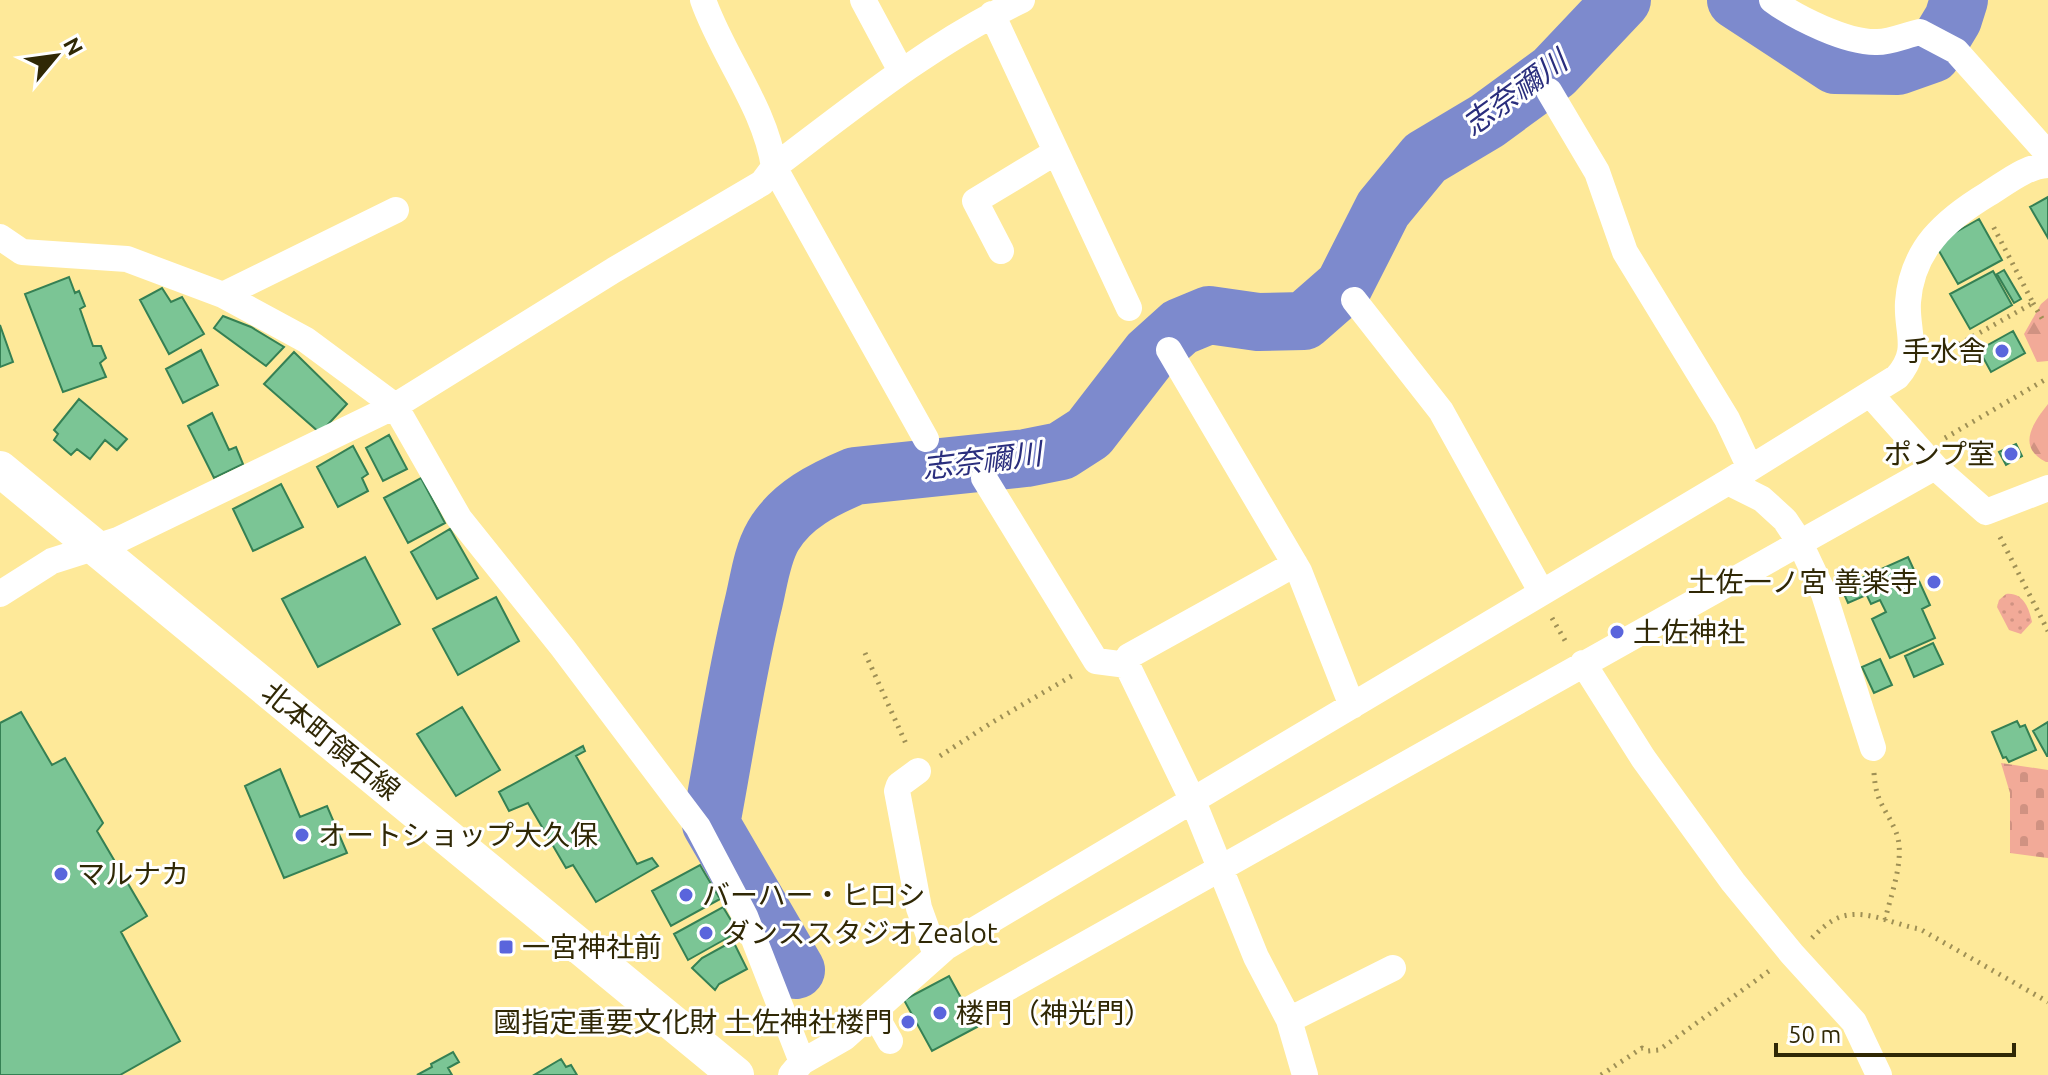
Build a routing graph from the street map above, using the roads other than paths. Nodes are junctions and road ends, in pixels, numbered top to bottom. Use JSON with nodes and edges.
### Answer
{"nodes":[{"id":1,"x":703,"y":0,"type":"edge"},
{"id":2,"x":863,"y":0,"type":"edge"},
{"id":3,"x":1022,"y":0,"type":"edge"},
{"id":4,"x":1772,"y":0,"type":"edge"},
{"id":5,"x":992,"y":14,"type":"junction"},
{"id":6,"x":901,"y":71,"type":"junction"},
{"id":7,"x":1549,"y":91,"type":"dead end"},
{"id":8,"x":1056,"y":152,"type":"junction"},
{"id":9,"x":2048,"y":154,"type":"edge"},
{"id":10,"x":2048,"y":165,"type":"edge"},
{"id":11,"x":774,"y":167,"type":"junction"},
{"id":12,"x":396,"y":210,"type":"dead end"},
{"id":13,"x":0,"y":237,"type":"edge"},
{"id":14,"x":1001,"y":251,"type":"dead end"},
{"id":15,"x":223,"y":295,"type":"junction"},
{"id":16,"x":1354,"y":300,"type":"dead end"},
{"id":17,"x":1129,"y":308,"type":"dead end"},
{"id":18,"x":1169,"y":350,"type":"dead end"},
{"id":19,"x":1870,"y":394,"type":"junction"},
{"id":20,"x":395,"y":406,"type":"junction"},
{"id":21,"x":926,"y":439,"type":"dead end"},
{"id":22,"x":1935,"y":467,"type":"junction"},
{"id":23,"x":0,"y":469,"type":"edge"},
{"id":24,"x":1739,"y":475,"type":"junction"},
{"id":25,"x":984,"y":478,"type":"dead end"},
{"id":26,"x":2048,"y":488,"type":"edge"},
{"id":27,"x":1799,"y":541,"type":"junction"},
{"id":28,"x":97,"y":548,"type":"junction"},
{"id":29,"x":1295,"y":564,"type":"junction"},
{"id":30,"x":0,"y":594,"type":"edge"},
{"id":31,"x":1538,"y":594,"type":"junction"},
{"id":32,"x":1576,"y":654,"type":"junction"},
{"id":33,"x":1127,"y":665,"type":"junction"},
{"id":34,"x":1352,"y":706,"type":"junction"},
{"id":35,"x":1873,"y":748,"type":"road end"},
{"id":36,"x":918,"y":771,"type":"road end"},
{"id":37,"x":1193,"y":801,"type":"junction"},
{"id":38,"x":1220,"y":868,"type":"junction"},
{"id":39,"x":936,"y":955,"type":"junction"},
{"id":40,"x":1393,"y":968,"type":"dead end"},
{"id":41,"x":970,"y":1009,"type":"dead end"},
{"id":42,"x":874,"y":1013,"type":"junction"},
{"id":43,"x":1289,"y":1020,"type":"junction"},
{"id":44,"x":890,"y":1041,"type":"dead end"},
{"id":45,"x":797,"y":1068,"type":"edge"},
{"id":46,"x":736,"y":1075,"type":"edge"},
{"id":47,"x":1305,"y":1075,"type":"edge"},
{"id":48,"x":1879,"y":1075,"type":"edge"}],
"edges":[{"from":1,"to":11,"type":"street"},
{"from":2,"to":6,"type":"street"},
{"from":3,"to":5,"type":"street"},
{"from":4,"to":9,"type":"street"},
{"from":5,"to":6,"type":"street"},
{"from":5,"to":8,"type":"street"},
{"from":6,"to":11,"type":"street"},
{"from":7,"to":24,"type":"street"},
{"from":8,"to":14,"type":"street"},
{"from":8,"to":17,"type":"street"},
{"from":10,"to":19,"type":"street"},
{"from":11,"to":20,"type":"street"},
{"from":11,"to":21,"type":"street"},
{"from":12,"to":15,"type":"street"},
{"from":13,"to":15,"type":"street"},
{"from":15,"to":20,"type":"street"},
{"from":16,"to":31,"type":"street"},
{"from":18,"to":29,"type":"street"},
{"from":19,"to":22,"type":"street"},
{"from":19,"to":24,"type":"street"},
{"from":20,"to":28,"type":"street"},
{"from":20,"to":45,"type":"street"},
{"from":22,"to":26,"type":"street"},
{"from":22,"to":27,"type":"street"},
{"from":23,"to":28,"type":"main road","name":"北本町領石線"},
{"from":24,"to":27,"type":"street"},
{"from":24,"to":31,"type":"street"},
{"from":25,"to":33,"type":"street"},
{"from":27,"to":32,"type":"street"},
{"from":27,"to":35,"type":"street"},
{"from":28,"to":30,"type":"street"},
{"from":28,"to":46,"type":"main road","name":"北本町領石線"},
{"from":29,"to":33,"type":"street"},
{"from":29,"to":34,"type":"street"},
{"from":31,"to":34,"type":"street"},
{"from":32,"to":38,"type":"street"},
{"from":32,"to":48,"type":"street"},
{"from":33,"to":37,"type":"street"},
{"from":34,"to":37,"type":"street"},
{"from":36,"to":39,"type":"street"},
{"from":37,"to":38,"type":"street"},
{"from":37,"to":39,"type":"street"},
{"from":38,"to":41,"type":"street"},
{"from":38,"to":43,"type":"street"},
{"from":39,"to":42,"type":"street"},
{"from":40,"to":43,"type":"street"},
{"from":42,"to":44,"type":"street"},
{"from":42,"to":45,"type":"street"},
{"from":43,"to":47,"type":"street"}]}
